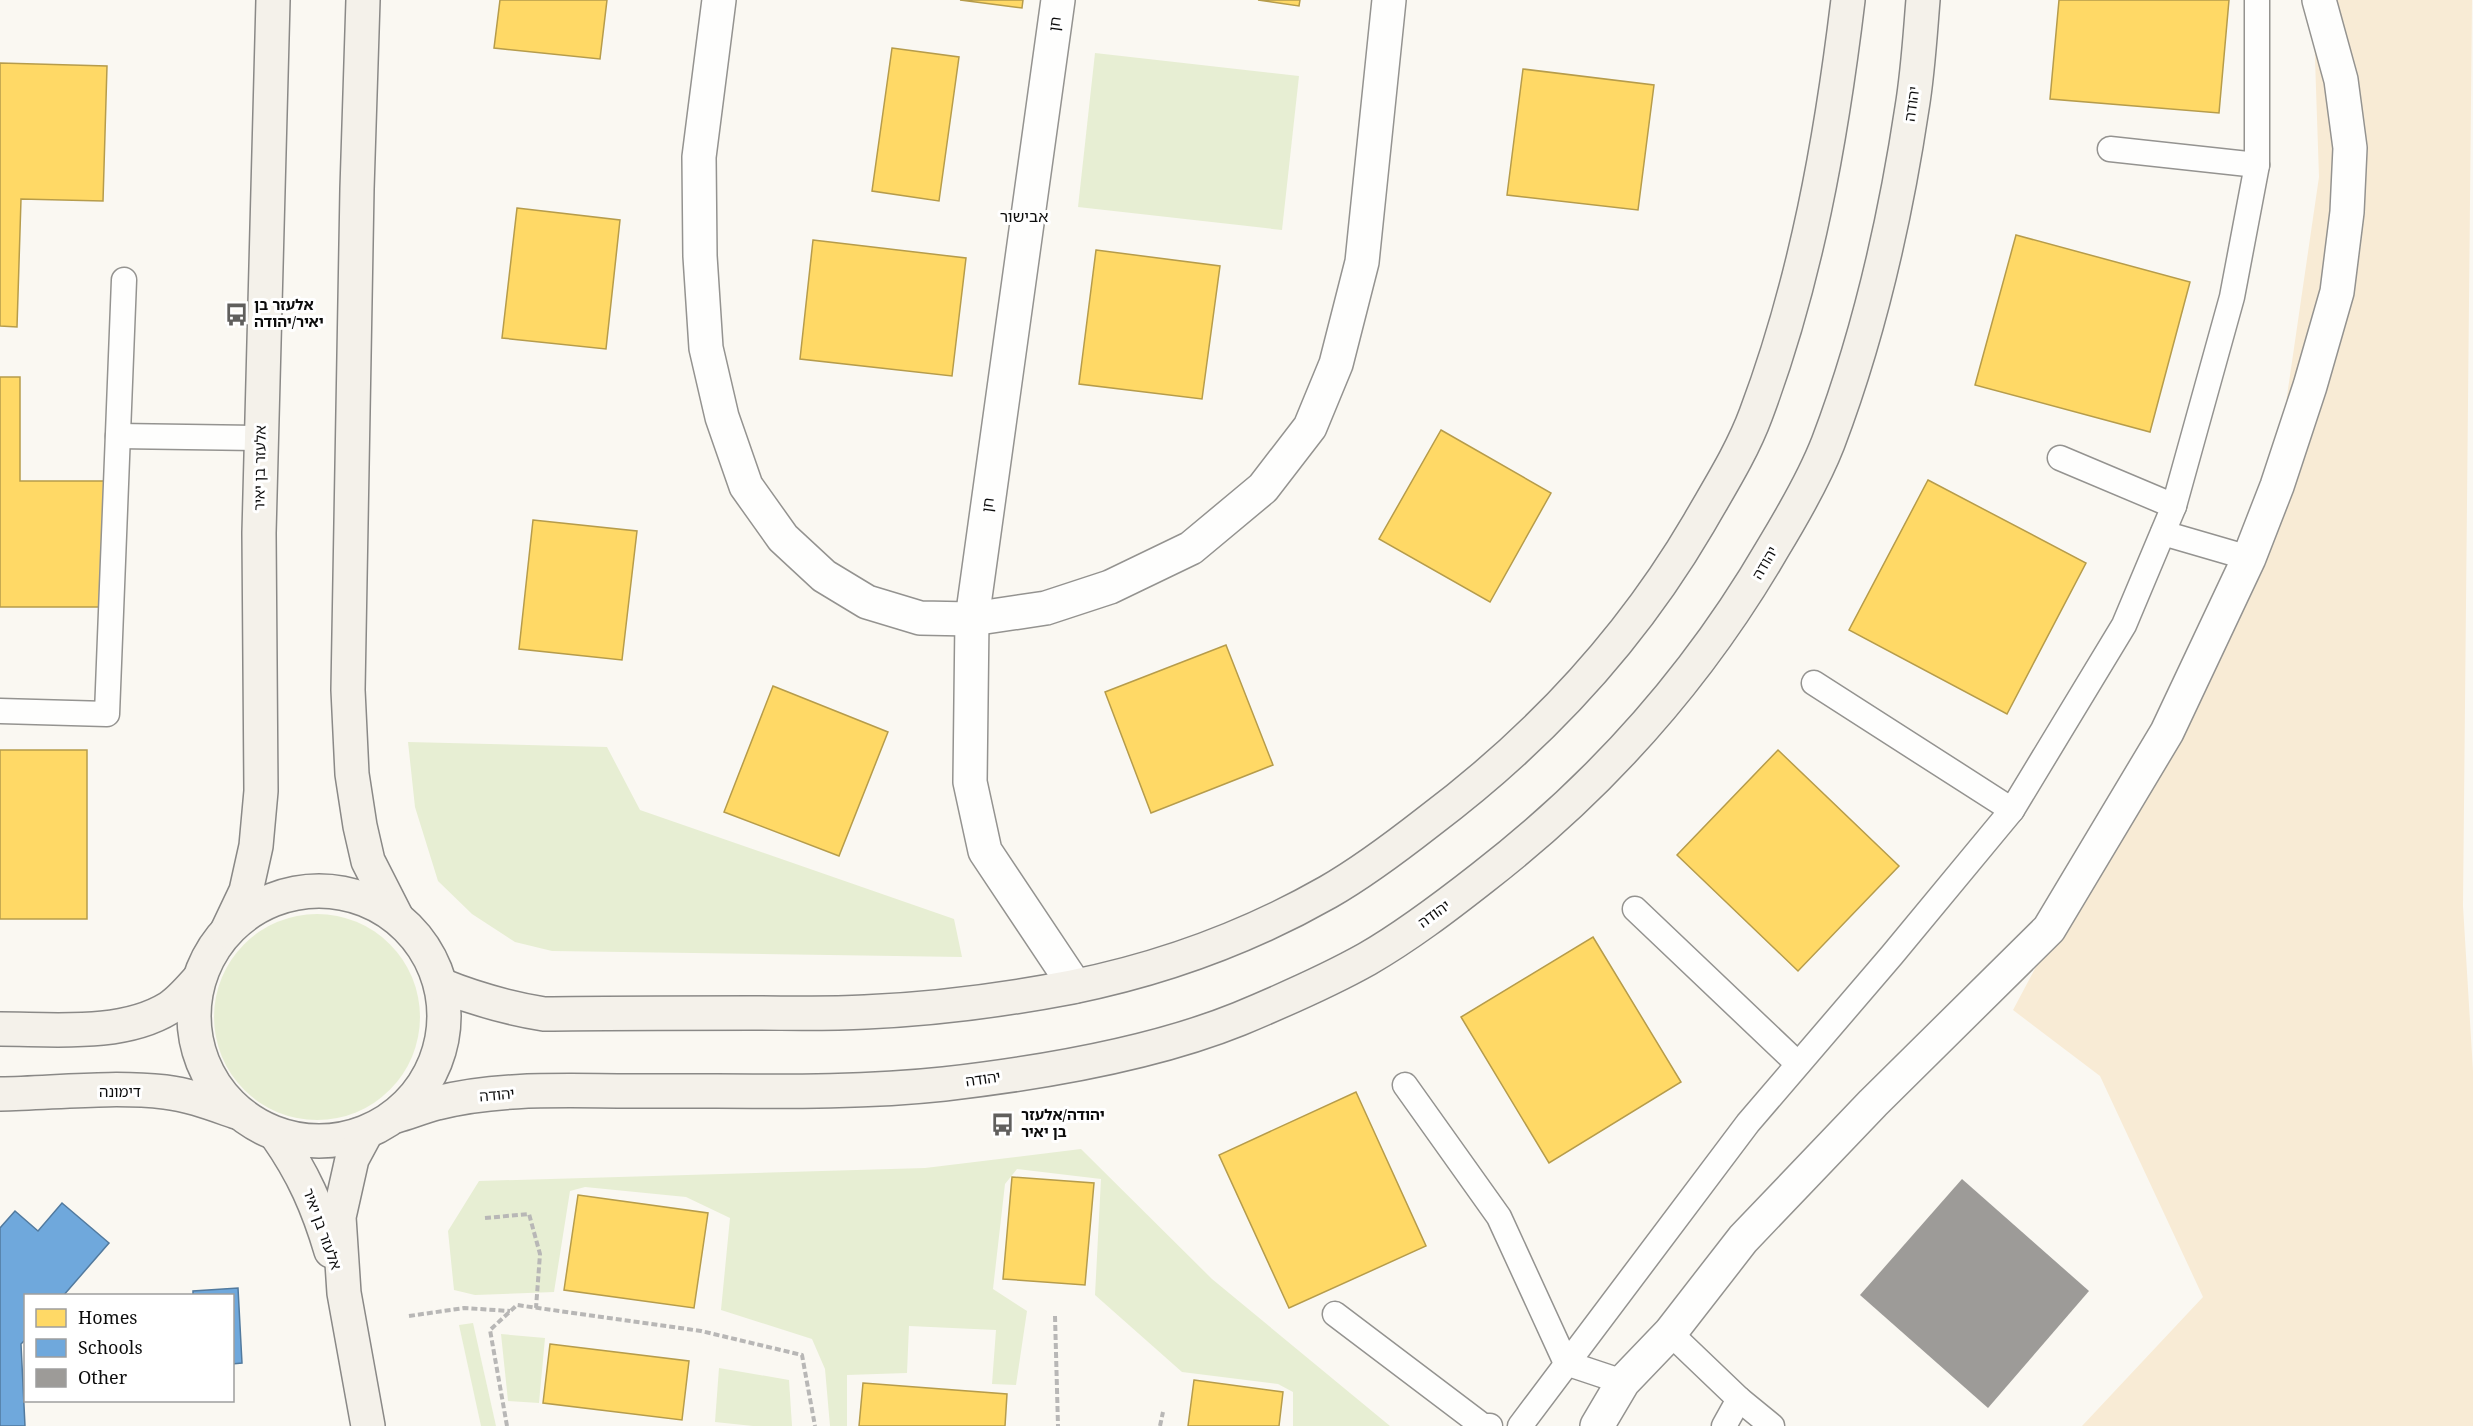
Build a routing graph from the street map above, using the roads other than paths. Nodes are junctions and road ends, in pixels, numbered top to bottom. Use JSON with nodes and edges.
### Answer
{"nodes":[{"id":1,"x":273,"y":0,"type":"edge"},
{"id":2,"x":363,"y":0,"type":"edge"},
{"id":3,"x":719,"y":0,"type":"edge"},
{"id":4,"x":1058,"y":0,"type":"edge"},
{"id":5,"x":1389,"y":0,"type":"edge"},
{"id":6,"x":1848,"y":0,"type":"edge"},
{"id":7,"x":1923,"y":0,"type":"edge"},
{"id":8,"x":2257,"y":0,"type":"edge"},
{"id":9,"x":2319,"y":0,"type":"edge"},
{"id":10,"x":2110,"y":149,"type":"dead end"},
{"id":11,"x":2257,"y":165,"type":"junction"},
{"id":12,"x":124,"y":280,"type":"dead end"},
{"id":13,"x":118,"y":436,"type":"junction"},
{"id":14,"x":261,"y":438,"type":"junction"},
{"id":15,"x":2060,"y":458,"type":"dead end"},
{"id":16,"x":2174,"y":506,"type":"junction"},
{"id":17,"x":2163,"y":533,"type":"junction"},
{"id":18,"x":2249,"y":558,"type":"junction"},
{"id":19,"x":972,"y":619,"type":"junction"},
{"id":20,"x":1814,"y":683,"type":"dead end"},
{"id":21,"x":0,"y":711,"type":"edge"},
{"id":22,"x":2012,"y":810,"type":"junction"},
{"id":23,"x":1635,"y":909,"type":"dead end"},
{"id":24,"x":396,"y":916,"type":"junction"},
{"id":25,"x":226,"y":931,"type":"junction"},
{"id":26,"x":199,"y":979,"type":"junction"},
{"id":27,"x":441,"y":985,"type":"junction"},
{"id":28,"x":1075,"y":986,"type":"junction"},
{"id":29,"x":0,"y":1029,"type":"edge"},
{"id":30,"x":1798,"y":1064,"type":"junction"},
{"id":31,"x":1405,"y":1085,"type":"dead end"},
{"id":32,"x":0,"y":1094,"type":"edge"},
{"id":33,"x":237,"y":1112,"type":"junction"},
{"id":34,"x":396,"y":1116,"type":"junction"},
{"id":35,"x":366,"y":1133,"type":"junction"},
{"id":36,"x":277,"y":1136,"type":"junction"},
{"id":37,"x":344,"y":1293,"type":"junction"},
{"id":38,"x":1335,"y":1314,"type":"dead end"},
{"id":39,"x":1670,"y":1333,"type":"junction"},
{"id":40,"x":1566,"y":1363,"type":"junction"},
{"id":41,"x":1623,"y":1382,"type":"junction"},
{"id":42,"x":1739,"y":1399,"type":"junction"},
{"id":43,"x":368,"y":1426,"type":"edge"},
{"id":44,"x":1490,"y":1426,"type":"edge"},
{"id":45,"x":1520,"y":1426,"type":"edge"},
{"id":46,"x":1597,"y":1426,"type":"edge"},
{"id":47,"x":1724,"y":1426,"type":"edge"},
{"id":48,"x":1772,"y":1426,"type":"edge"}],
"edges":[{"from":1,"to":14,"type":"street","name":"אלעזר בן יאיר"},
{"from":2,"to":24,"type":"street"},
{"from":3,"to":19,"type":"street"},
{"from":4,"to":19,"type":"street","name":"חן"},
{"from":5,"to":19,"type":"street"},
{"from":6,"to":28,"type":"street"},
{"from":7,"to":34,"type":"street","name":"יהודה"},
{"from":8,"to":11,"type":"lane"},
{"from":9,"to":18,"type":"street"},
{"from":10,"to":11,"type":"lane"},
{"from":11,"to":16,"type":"lane"},
{"from":12,"to":13,"type":"lane"},
{"from":13,"to":14,"type":"lane"},
{"from":13,"to":21,"type":"lane"},
{"from":14,"to":25,"type":"street","name":"אלעזר בן יאיר"},
{"from":15,"to":16,"type":"lane"},
{"from":16,"to":17,"type":"lane"},
{"from":17,"to":18,"type":"lane"},
{"from":17,"to":22,"type":"lane"},
{"from":18,"to":39,"type":"street"},
{"from":19,"to":28,"type":"street","name":"חן"},
{"from":20,"to":22,"type":"lane"},
{"from":22,"to":30,"type":"lane"},
{"from":23,"to":30,"type":"lane"},
{"from":24,"to":25,"type":"street"},
{"from":24,"to":27,"type":"street"},
{"from":25,"to":26,"type":"street"},
{"from":26,"to":29,"type":"street"},
{"from":26,"to":33,"type":"street"},
{"from":27,"to":28,"type":"street"},
{"from":27,"to":34,"type":"street"},
{"from":30,"to":40,"type":"lane"},
{"from":31,"to":40,"type":"lane"},
{"from":32,"to":33,"type":"street","name":"דימונה"},
{"from":33,"to":36,"type":"street"},
{"from":34,"to":35,"type":"street"},
{"from":35,"to":36,"type":"street"},
{"from":35,"to":37,"type":"street","name":"אלעזר בן יאיר"},
{"from":36,"to":37,"type":"street","name":"אלעזר בן יאיר"},
{"from":37,"to":43,"type":"street","name":"אלעזר בן יאיר"},
{"from":38,"to":44,"type":"lane"},
{"from":39,"to":41,"type":"street"},
{"from":39,"to":42,"type":"lane"},
{"from":40,"to":41,"type":"lane"},
{"from":40,"to":45,"type":"lane"},
{"from":41,"to":46,"type":"street"},
{"from":42,"to":47,"type":"lane"},
{"from":42,"to":48,"type":"lane"}]}
